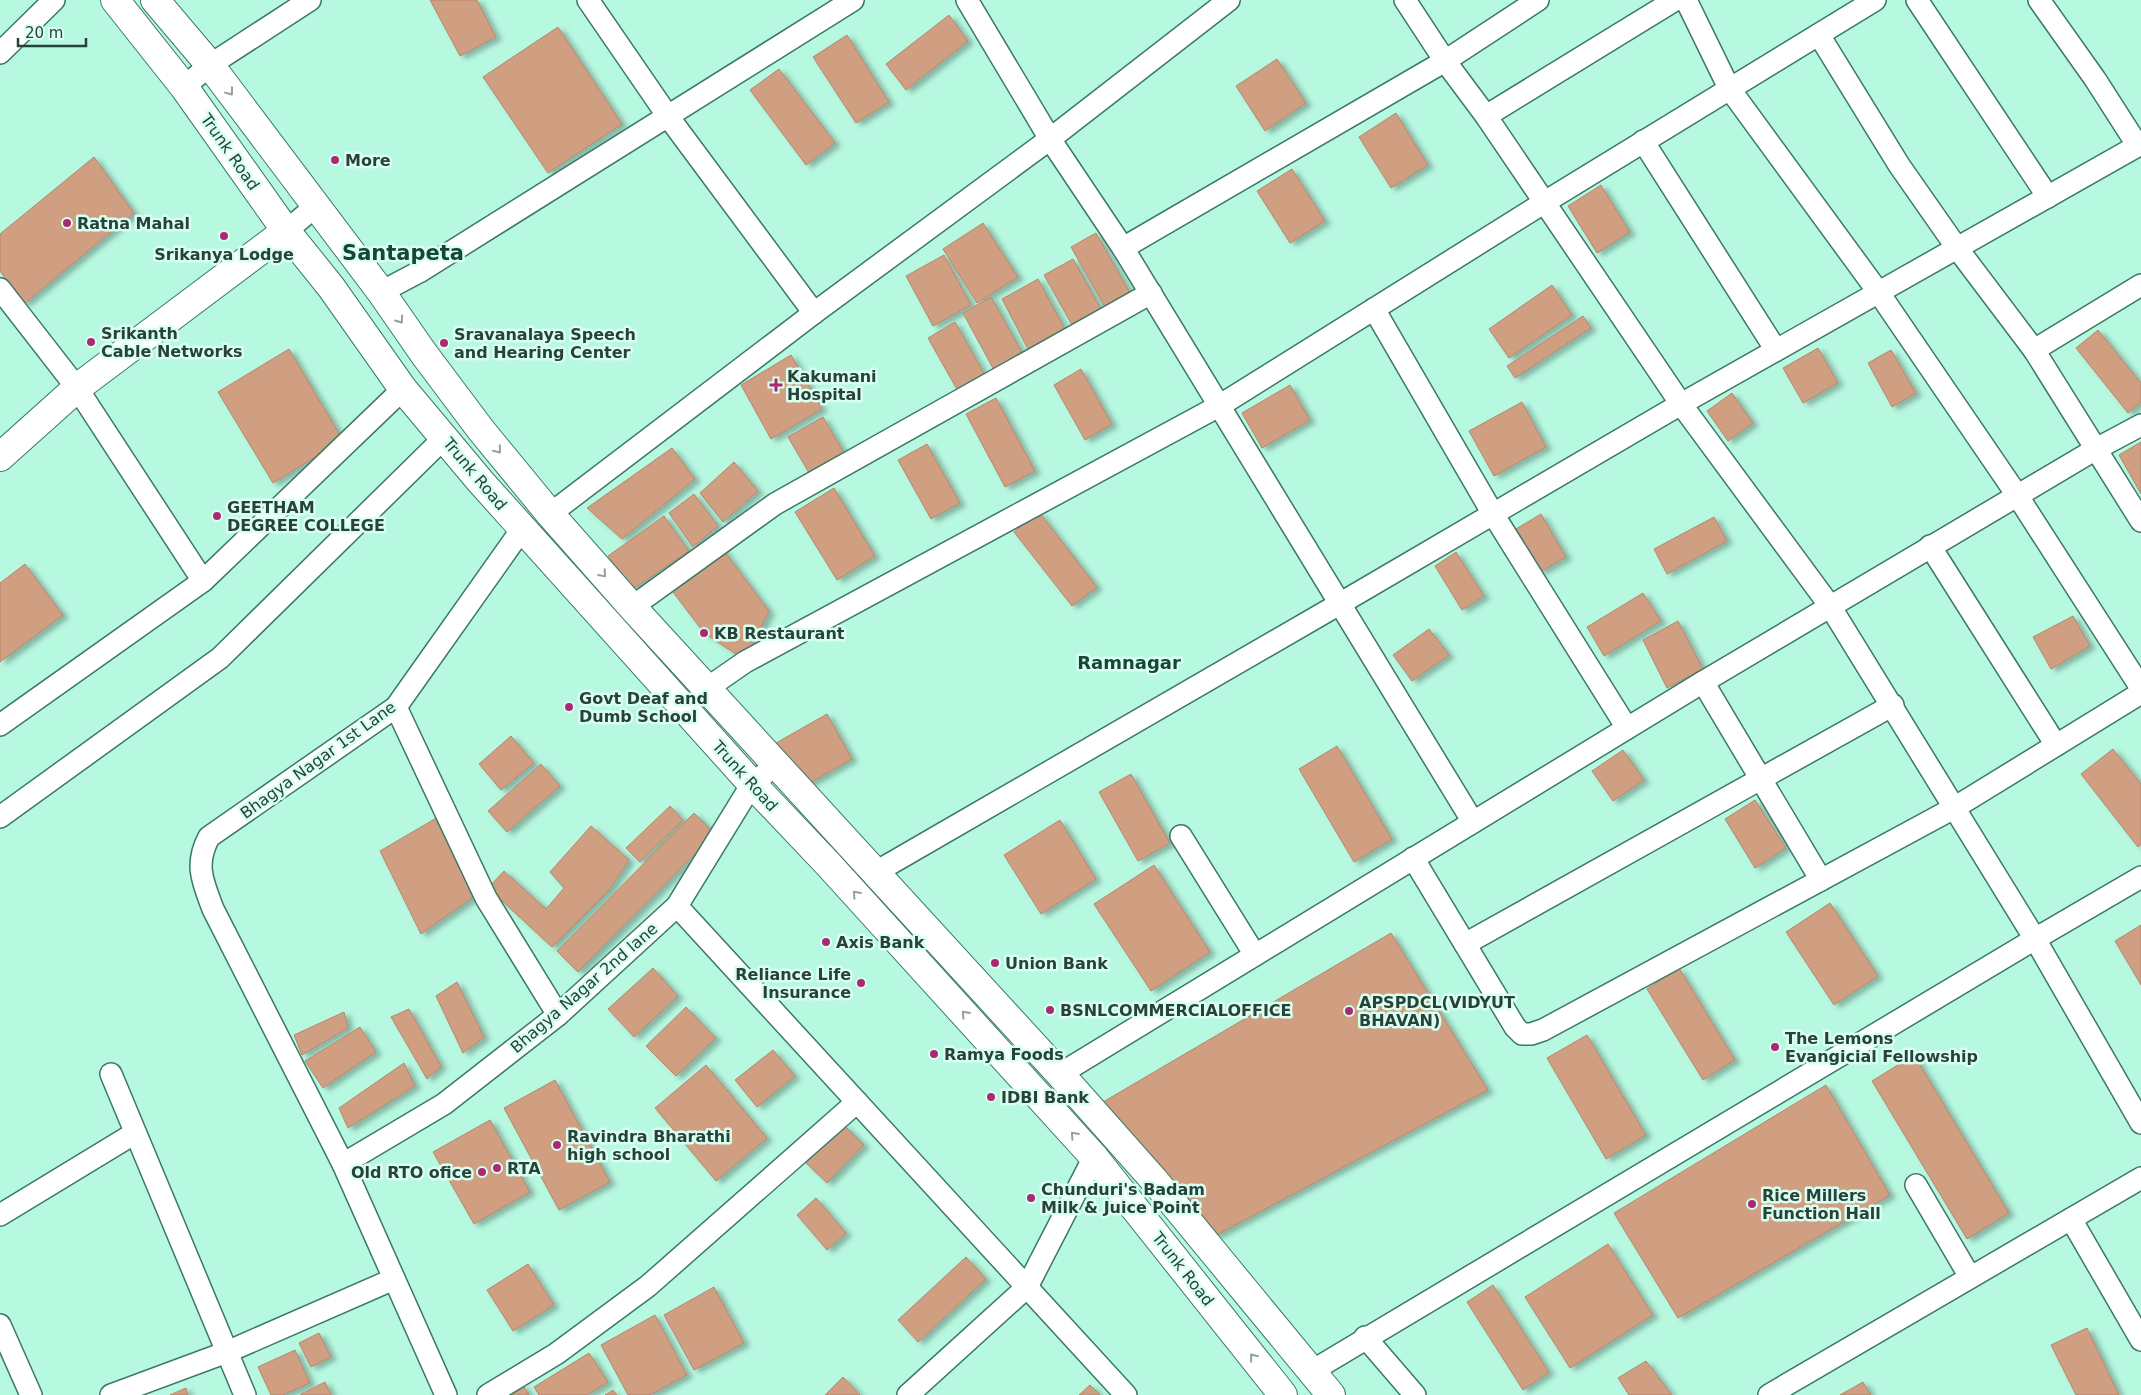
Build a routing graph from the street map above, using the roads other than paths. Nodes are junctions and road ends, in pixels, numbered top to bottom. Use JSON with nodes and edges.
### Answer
{"nodes":[{"id":1,"x":54,"y":0,"type":"edge"},
{"id":2,"x":115,"y":0,"type":"edge"},
{"id":3,"x":155,"y":0,"type":"edge"},
{"id":4,"x":310,"y":0,"type":"edge"},
{"id":5,"x":588,"y":0,"type":"edge"},
{"id":6,"x":853,"y":0,"type":"edge"},
{"id":7,"x":967,"y":0,"type":"edge"},
{"id":8,"x":1229,"y":0,"type":"edge"},
{"id":9,"x":1405,"y":0,"type":"edge"},
{"id":10,"x":1538,"y":0,"type":"edge"},
{"id":11,"x":1675,"y":0,"type":"edge"},
{"id":12,"x":1686,"y":0,"type":"edge"},
{"id":13,"x":1875,"y":0,"type":"edge"},
{"id":14,"x":1917,"y":0,"type":"edge"},
{"id":15,"x":2039,"y":0,"type":"edge"},
{"id":16,"x":1818,"y":36,"type":"junction"},
{"id":17,"x":0,"y":53,"type":"edge"},
{"id":18,"x":1444,"y":61,"type":"junction"},
{"id":19,"x":210,"y":65,"type":"junction"},
{"id":20,"x":184,"y":87,"type":"junction"},
{"id":21,"x":1729,"y":88,"type":"junction"},
{"id":22,"x":667,"y":115,"type":"junction"},
{"id":23,"x":1486,"y":116,"type":"junction"},
{"id":24,"x":1050,"y":139,"type":"junction"},
{"id":25,"x":1643,"y":141,"type":"junction"},
{"id":26,"x":2139,"y":145,"type":"edge"},
{"id":27,"x":2048,"y":197,"type":"junction"},
{"id":28,"x":1544,"y":202,"type":"junction"},
{"id":29,"x":316,"y":206,"type":"junction"},
{"id":30,"x":286,"y":231,"type":"junction"},
{"id":31,"x":1124,"y":248,"type":"junction"},
{"id":32,"x":1957,"y":248,"type":"junction"},
{"id":33,"x":2141,"y":285,"type":"edge"},
{"id":34,"x":0,"y":289,"type":"edge"},
{"id":35,"x":381,"y":292,"type":"junction"},
{"id":36,"x":1879,"y":292,"type":"junction"},
{"id":37,"x":1151,"y":293,"type":"junction"},
{"id":38,"x":1374,"y":309,"type":"junction"},
{"id":39,"x":814,"y":313,"type":"junction"},
{"id":40,"x":1776,"y":350,"type":"junction"},
{"id":41,"x":2034,"y":350,"type":"junction"},
{"id":42,"x":77,"y":388,"type":"junction"},
{"id":43,"x":403,"y":389,"type":"junction"},
{"id":44,"x":1681,"y":404,"type":"junction"},
{"id":45,"x":1219,"y":406,"type":"junction"},
{"id":46,"x":2141,"y":425,"type":"edge"},
{"id":47,"x":444,"y":438,"type":"junction"},
{"id":48,"x":2096,"y":449,"type":"junction"},
{"id":49,"x":0,"y":457,"type":"edge"},
{"id":50,"x":2017,"y":495,"type":"junction"},
{"id":51,"x":550,"y":514,"type":"junction"},
{"id":52,"x":1493,"y":514,"type":"junction"},
{"id":53,"x":2141,"y":521,"type":"edge"},
{"id":54,"x":522,"y":529,"type":"junction"},
{"id":55,"x":1930,"y":546,"type":"junction"},
{"id":56,"x":203,"y":581,"type":"junction"},
{"id":57,"x":1341,"y":603,"type":"junction"},
{"id":58,"x":1830,"y":606,"type":"junction"},
{"id":59,"x":632,"y":608,"type":"junction"},
{"id":60,"x":1703,"y":682,"type":"junction"},
{"id":61,"x":2141,"y":688,"type":"edge"},
{"id":62,"x":706,"y":689,"type":"junction"},
{"id":63,"x":2141,"y":693,"type":"edge"},
{"id":64,"x":1893,"y":705,"type":"junction"},
{"id":65,"x":396,"y":707,"type":"junction"},
{"id":66,"x":0,"y":724,"type":"edge"},
{"id":67,"x":1627,"y":728,"type":"junction"},
{"id":68,"x":2056,"y":745,"type":"junction"},
{"id":69,"x":777,"y":764,"type":"junction"},
{"id":70,"x":1761,"y":779,"type":"junction"},
{"id":71,"x":752,"y":784,"type":"junction"},
{"id":72,"x":1954,"y":808,"type":"junction"},
{"id":73,"x":0,"y":817,"type":"edge"},
{"id":74,"x":1473,"y":822,"type":"junction"},
{"id":75,"x":1182,"y":836,"type":"dead end"},
{"id":76,"x":1413,"y":858,"type":"junction"},
{"id":77,"x":876,"y":872,"type":"junction"},
{"id":78,"x":2141,"y":877,"type":"edge"},
{"id":79,"x":1821,"y":880,"type":"junction"},
{"id":80,"x":677,"y":906,"type":"junction"},
{"id":81,"x":2035,"y":939,"type":"junction"},
{"id":82,"x":1465,"y":944,"type":"junction"},
{"id":83,"x":1255,"y":955,"type":"junction"},
{"id":84,"x":558,"y":1015,"type":"junction"},
{"id":85,"x":111,"y":1074,"type":"dead end"},
{"id":86,"x":1060,"y":1074,"type":"junction"},
{"id":87,"x":857,"y":1102,"type":"junction"},
{"id":88,"x":2141,"y":1123,"type":"edge"},
{"id":89,"x":135,"y":1132,"type":"junction"},
{"id":90,"x":1094,"y":1157,"type":"junction"},
{"id":91,"x":343,"y":1164,"type":"junction"},
{"id":92,"x":2141,"y":1178,"type":"edge"},
{"id":93,"x":1916,"y":1185,"type":"dead end"},
{"id":94,"x":0,"y":1215,"type":"edge"},
{"id":95,"x":2072,"y":1219,"type":"junction"},
{"id":96,"x":1970,"y":1277,"type":"junction"},
{"id":97,"x":394,"y":1279,"type":"junction"},
{"id":98,"x":1027,"y":1287,"type":"junction"},
{"id":99,"x":0,"y":1325,"type":"edge"},
{"id":100,"x":1365,"y":1338,"type":"junction"},
{"id":101,"x":2141,"y":1340,"type":"edge"},
{"id":102,"x":227,"y":1352,"type":"junction"},
{"id":103,"x":1312,"y":1371,"type":"junction"},
{"id":104,"x":1277,"y":1393,"type":"edge"},
{"id":105,"x":31,"y":1395,"type":"edge"},
{"id":106,"x":111,"y":1395,"type":"edge"},
{"id":107,"x":245,"y":1395,"type":"edge"},
{"id":108,"x":446,"y":1395,"type":"edge"},
{"id":109,"x":488,"y":1395,"type":"edge"},
{"id":110,"x":908,"y":1395,"type":"edge"},
{"id":111,"x":1126,"y":1395,"type":"edge"},
{"id":112,"x":1331,"y":1395,"type":"edge"},
{"id":113,"x":1415,"y":1395,"type":"edge"},
{"id":114,"x":1769,"y":1395,"type":"edge"}],
"edges":[{"from":1,"to":17,"type":"street"},
{"from":2,"to":20,"type":"main road","name":"Trunk Road"},
{"from":3,"to":19,"type":"main road"},
{"from":4,"to":19,"type":"street"},
{"from":5,"to":22,"type":"street"},
{"from":6,"to":22,"type":"street"},
{"from":7,"to":24,"type":"street"},
{"from":8,"to":24,"type":"street"},
{"from":9,"to":18,"type":"street"},
{"from":10,"to":18,"type":"street"},
{"from":11,"to":23,"type":"street"},
{"from":12,"to":21,"type":"street"},
{"from":13,"to":16,"type":"street"},
{"from":14,"to":27,"type":"street"},
{"from":15,"to":26,"type":"street"},
{"from":16,"to":21,"type":"street"},
{"from":16,"to":32,"type":"street"},
{"from":18,"to":23,"type":"street"},
{"from":18,"to":31,"type":"street"},
{"from":19,"to":20,"type":"street"},
{"from":19,"to":29,"type":"main road","one_way":true},
{"from":20,"to":30,"type":"main road","name":"Trunk Road"},
{"from":21,"to":25,"type":"street"},
{"from":21,"to":36,"type":"street"},
{"from":22,"to":35,"type":"street"},
{"from":22,"to":39,"type":"street"},
{"from":23,"to":28,"type":"street"},
{"from":24,"to":31,"type":"street"},
{"from":24,"to":39,"type":"street"},
{"from":25,"to":28,"type":"street"},
{"from":25,"to":40,"type":"street"},
{"from":26,"to":27,"type":"street"},
{"from":27,"to":32,"type":"street"},
{"from":28,"to":38,"type":"street"},
{"from":28,"to":44,"type":"street"},
{"from":29,"to":30,"type":"street"},
{"from":29,"to":35,"type":"main road"},
{"from":30,"to":42,"type":"main road"},
{"from":30,"to":43,"type":"main road","name":"Trunk Road"},
{"from":31,"to":37,"type":"street"},
{"from":32,"to":36,"type":"street"},
{"from":32,"to":41,"type":"street"},
{"from":33,"to":41,"type":"street"},
{"from":34,"to":42,"type":"street"},
{"from":35,"to":51,"type":"main road","one_way":true},
{"from":36,"to":40,"type":"street"},
{"from":36,"to":50,"type":"street"},
{"from":37,"to":45,"type":"street"},
{"from":37,"to":59,"type":"street"},
{"from":38,"to":45,"type":"street"},
{"from":38,"to":52,"type":"street"},
{"from":39,"to":51,"type":"street"},
{"from":40,"to":44,"type":"street"},
{"from":41,"to":48,"type":"street"},
{"from":42,"to":49,"type":"main road"},
{"from":42,"to":56,"type":"street"},
{"from":43,"to":47,"type":"main road","name":"Trunk Road"},
{"from":43,"to":56,"type":"street"},
{"from":44,"to":52,"type":"street"},
{"from":44,"to":58,"type":"street"},
{"from":45,"to":57,"type":"street"},
{"from":45,"to":62,"type":"street"},
{"from":46,"to":48,"type":"street"},
{"from":47,"to":54,"type":"main road","name":"Trunk Road"},
{"from":47,"to":73,"type":"street"},
{"from":48,"to":50,"type":"street"},
{"from":48,"to":53,"type":"street"},
{"from":50,"to":55,"type":"street"},
{"from":50,"to":61,"type":"street"},
{"from":51,"to":59,"type":"main road","one_way":true},
{"from":52,"to":57,"type":"street"},
{"from":52,"to":67,"type":"street"},
{"from":54,"to":65,"type":"street","name":"Bhagya Nagar 1st Lane"},
{"from":54,"to":71,"type":"main road","name":"Trunk Road"},
{"from":55,"to":58,"type":"street"},
{"from":55,"to":68,"type":"street"},
{"from":56,"to":66,"type":"street"},
{"from":57,"to":74,"type":"street"},
{"from":57,"to":77,"type":"street"},
{"from":58,"to":60,"type":"street"},
{"from":58,"to":64,"type":"street"},
{"from":59,"to":62,"type":"main road"},
{"from":60,"to":67,"type":"street"},
{"from":60,"to":70,"type":"street"},
{"from":62,"to":69,"type":"main road"},
{"from":63,"to":68,"type":"street"},
{"from":64,"to":70,"type":"street"},
{"from":64,"to":72,"type":"street"},
{"from":65,"to":84,"type":"street"},
{"from":65,"to":91,"type":"street","name":"Bhagya Nagar 1st Lane"},
{"from":67,"to":74,"type":"street"},
{"from":68,"to":72,"type":"street"},
{"from":69,"to":71,"type":"street","name":"Bhagya Nagar 2nd lane"},
{"from":69,"to":77,"type":"main road"},
{"from":70,"to":79,"type":"street"},
{"from":70,"to":82,"type":"street"},
{"from":71,"to":80,"type":"street","name":"Bhagya Nagar 2nd lane"},
{"from":90,"to":71,"type":"main road","name":"Trunk Road","one_way":true},
{"from":72,"to":79,"type":"street"},
{"from":72,"to":81,"type":"street"},
{"from":74,"to":76,"type":"street"},
{"from":75,"to":83,"type":"street"},
{"from":76,"to":82,"type":"street"},
{"from":76,"to":83,"type":"street"},
{"from":77,"to":86,"type":"main road"},
{"from":78,"to":81,"type":"street"},
{"from":79,"to":82,"type":"street"},
{"from":80,"to":84,"type":"street","name":"Bhagya Nagar 2nd lane"},
{"from":80,"to":87,"type":"street"},
{"from":81,"to":88,"type":"street"},
{"from":81,"to":100,"type":"street"},
{"from":83,"to":86,"type":"street"},
{"from":84,"to":91,"type":"street","name":"Bhagya Nagar 2nd lane"},
{"from":85,"to":89,"type":"street"},
{"from":86,"to":103,"type":"main road"},
{"from":87,"to":98,"type":"street"},
{"from":87,"to":109,"type":"street"},
{"from":89,"to":94,"type":"street"},
{"from":89,"to":102,"type":"street"},
{"from":90,"to":98,"type":"street"},
{"from":104,"to":90,"type":"main road","name":"Trunk Road","one_way":true},
{"from":91,"to":97,"type":"street"},
{"from":92,"to":95,"type":"street"},
{"from":93,"to":96,"type":"street"},
{"from":95,"to":96,"type":"street"},
{"from":95,"to":101,"type":"street"},
{"from":96,"to":114,"type":"street"},
{"from":97,"to":102,"type":"street"},
{"from":97,"to":108,"type":"street"},
{"from":98,"to":110,"type":"street"},
{"from":98,"to":111,"type":"street"},
{"from":99,"to":105,"type":"street"},
{"from":100,"to":103,"type":"street"},
{"from":100,"to":113,"type":"street"},
{"from":102,"to":106,"type":"street"},
{"from":102,"to":107,"type":"street"},
{"from":103,"to":104,"type":"main road"},
{"from":103,"to":112,"type":"main road"}]}
